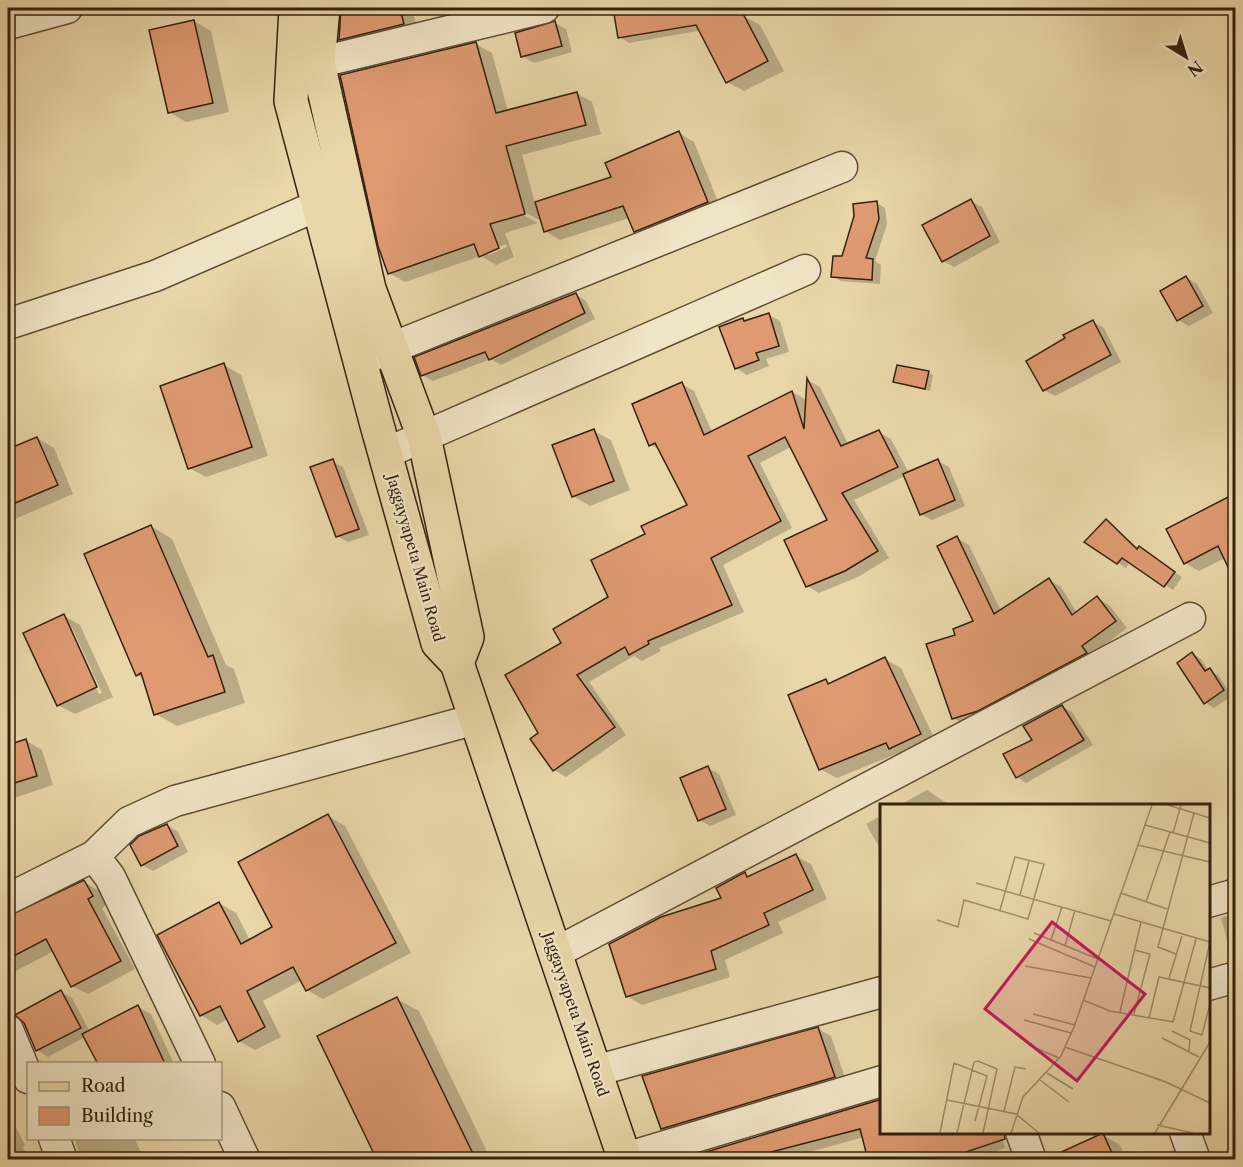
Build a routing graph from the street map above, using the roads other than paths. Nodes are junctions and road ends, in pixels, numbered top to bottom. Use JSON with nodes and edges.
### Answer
{"nodes":[{"id":1,"x":67,"y":8,"type":"edge"},
{"id":2,"x":296,"y":8,"type":"edge"},
{"id":3,"x":323,"y":8,"type":"edge"},
{"id":4,"x":544,"y":8,"type":"edge"},
{"id":5,"x":8,"y":24,"type":"edge"},
{"id":6,"x":305,"y":66,"type":"junction"},
{"id":7,"x":842,"y":167,"type":"dead end"},
{"id":8,"x":319,"y":206,"type":"junction"},
{"id":9,"x":805,"y":270,"type":"dead end"},
{"id":10,"x":8,"y":324,"type":"edge"},
{"id":11,"x":390,"y":348,"type":"junction"},
{"id":12,"x":360,"y":360,"type":"junction"},
{"id":13,"x":424,"y":437,"type":"junction"},
{"id":14,"x":386,"y":453,"type":"junction"},
{"id":15,"x":1190,"y":618,"type":"dead end"},
{"id":16,"x":457,"y":663,"type":"junction"},
{"id":17,"x":476,"y":720,"type":"junction"},
{"id":18,"x":94,"y":856,"type":"junction"},
{"id":19,"x":1236,"y":894,"type":"edge"},
{"id":20,"x":8,"y":899,"type":"edge"},
{"id":21,"x":1210,"y":902,"type":"edge"},
{"id":22,"x":555,"y":953,"type":"junction"},
{"id":23,"x":1236,"y":977,"type":"edge"},
{"id":24,"x":1210,"y":985,"type":"edge"},
{"id":25,"x":880,"y":993,"type":"edge"},
{"id":26,"x":8,"y":1030,"type":"edge"},
{"id":27,"x":199,"y":1062,"type":"edge"},
{"id":28,"x":595,"y":1071,"type":"junction"},
{"id":29,"x":27,"y":1076,"type":"edge"},
{"id":30,"x":880,"y":1082,"type":"edge"},
{"id":31,"x":222,"y":1111,"type":"edge"},
{"id":32,"x":1022,"y":1134,"type":"edge"},
{"id":33,"x":1186,"y":1134,"type":"edge"},
{"id":34,"x":55,"y":1140,"type":"edge"},
{"id":35,"x":625,"y":1159,"type":"edge"},
{"id":36,"x":62,"y":1160,"type":"edge"},
{"id":37,"x":245,"y":1160,"type":"edge"},
{"id":38,"x":1031,"y":1160,"type":"edge"},
{"id":39,"x":1195,"y":1160,"type":"edge"}],
"edges":[{"from":1,"to":5,"type":"street"},
{"from":2,"to":6,"type":"main road","name":"Jaggayyapeta Main Road"},
{"from":3,"to":6,"type":"main road"},
{"from":4,"to":6,"type":"street"},
{"from":6,"to":8,"type":"main road","name":"Jaggayyapeta Main Road"},
{"from":6,"to":11,"type":"main road"},
{"from":7,"to":11,"type":"street"},
{"from":8,"to":10,"type":"street"},
{"from":8,"to":12,"type":"main road","name":"Jaggayyapeta Main Road"},
{"from":9,"to":13,"type":"street"},
{"from":11,"to":12,"type":"street"},
{"from":11,"to":13,"type":"main road"},
{"from":12,"to":14,"type":"main road","name":"Jaggayyapeta Main Road"},
{"from":13,"to":14,"type":"street"},
{"from":13,"to":16,"type":"main road"},
{"from":14,"to":16,"type":"main road","name":"Jaggayyapeta Main Road"},
{"from":15,"to":22,"type":"street"},
{"from":16,"to":17,"type":"main road","name":"Jaggayyapeta Main Road"},
{"from":17,"to":18,"type":"street"},
{"from":17,"to":22,"type":"main road","name":"Jaggayyapeta Main Road"},
{"from":18,"to":20,"type":"street"},
{"from":18,"to":27,"type":"street"},
{"from":19,"to":21,"type":"street"},
{"from":22,"to":28,"type":"main road","name":"Jaggayyapeta Main Road"},
{"from":23,"to":24,"type":"street"},
{"from":25,"to":28,"type":"street"},
{"from":26,"to":29,"type":"street"},
{"from":28,"to":35,"type":"main road","name":"Jaggayyapeta Main Road"},
{"from":30,"to":35,"type":"street"},
{"from":31,"to":37,"type":"street"},
{"from":32,"to":38,"type":"street"},
{"from":33,"to":39,"type":"street"},
{"from":34,"to":36,"type":"street"}]}
